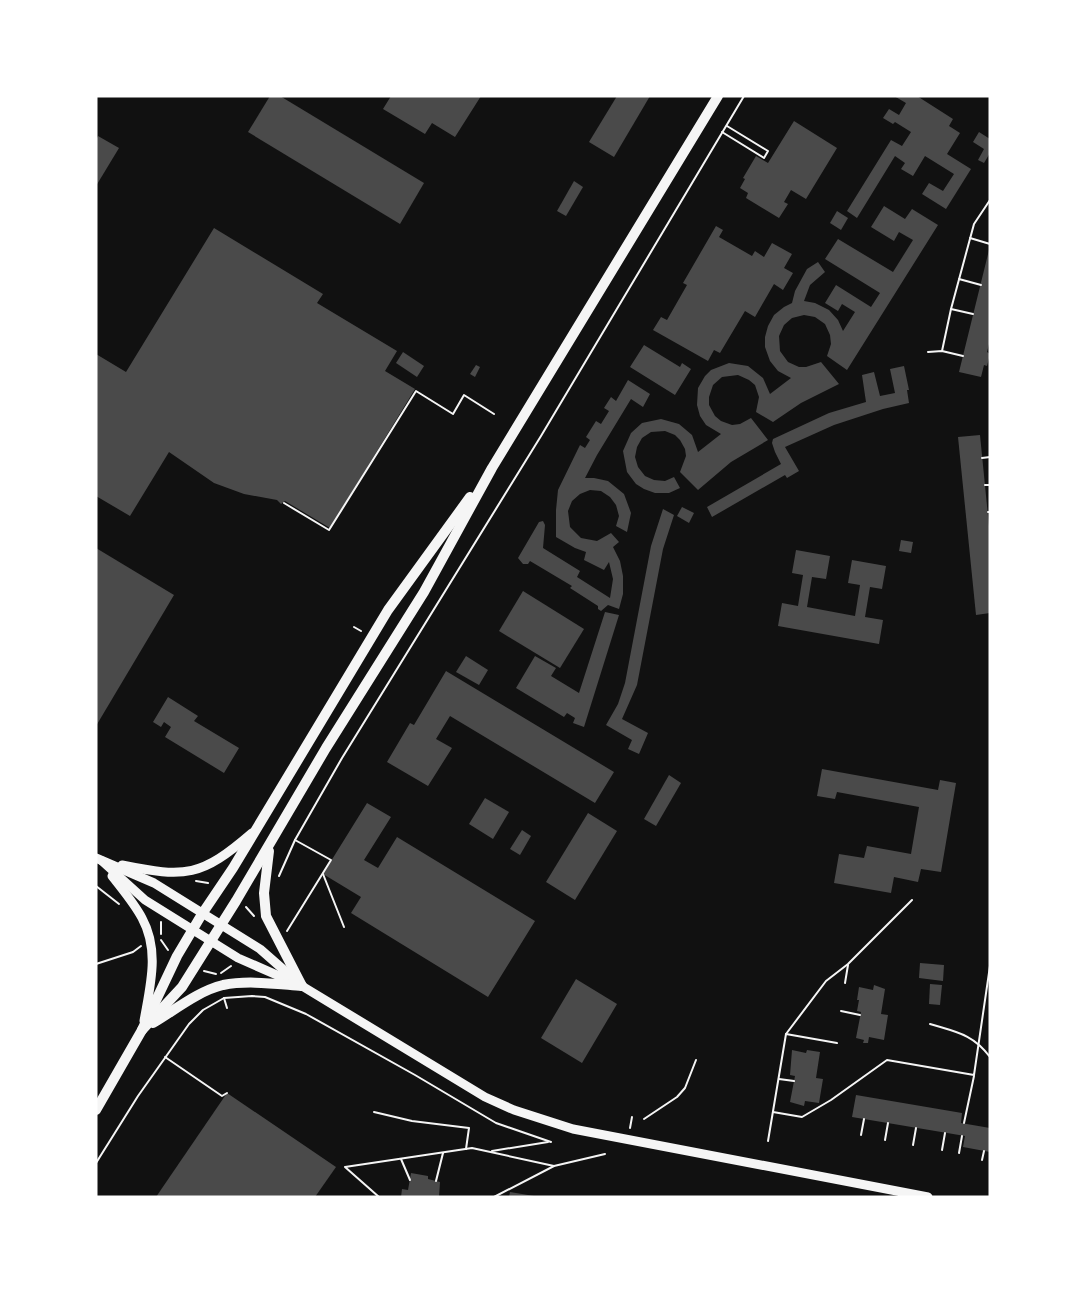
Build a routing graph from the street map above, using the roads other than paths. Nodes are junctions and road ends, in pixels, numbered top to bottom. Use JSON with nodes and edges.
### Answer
{"nodes":[{"id":1,"x":718,"y":96,"type":"edge"},
{"id":2,"x":492,"y":468,"type":"junction"},
{"id":3,"x":256,"y":830,"type":"junction"},
{"id":4,"x":270,"y":844,"type":"junction"},
{"id":5,"x":99,"y":860,"type":"edge"},
{"id":6,"x":202,"y":914,"type":"junction"},
{"id":7,"x":221,"y":925,"type":"junction"},
{"id":8,"x":192,"y":930,"type":"junction"},
{"id":9,"x":212,"y":941,"type":"junction"},
{"id":10,"x":302,"y":986,"type":"junction"},
{"id":11,"x":142,"y":1030,"type":"junction"},
{"id":12,"x":96,"y":1110,"type":"edge"},
{"id":13,"x":867,"y":1186,"type":"junction"},
{"id":14,"x":891,"y":1197,"type":"edge"},
{"id":15,"x":928,"y":1197,"type":"edge"}],
"edges":[{"from":1,"to":2,"type":"main road"},
{"from":2,"to":3,"type":"main road"},
{"from":2,"to":4,"type":"main road"},
{"from":3,"to":5,"type":"main road"},
{"from":3,"to":6,"type":"main road"},
{"from":4,"to":7,"type":"main road"},
{"from":4,"to":10,"type":"main road"},
{"from":5,"to":6,"type":"main road"},
{"from":5,"to":8,"type":"main road"},
{"from":5,"to":11,"type":"main road"},
{"from":6,"to":7,"type":"main road"},
{"from":6,"to":8,"type":"main road"},
{"from":7,"to":9,"type":"main road"},
{"from":7,"to":10,"type":"main road"},
{"from":8,"to":9,"type":"main road"},
{"from":8,"to":11,"type":"main road"},
{"from":9,"to":10,"type":"main road"},
{"from":9,"to":11,"type":"main road"},
{"from":10,"to":11,"type":"main road"},
{"from":10,"to":13,"type":"main road"},
{"from":11,"to":12,"type":"main road"},
{"from":13,"to":14,"type":"main road"},
{"from":13,"to":15,"type":"main road"}]}
